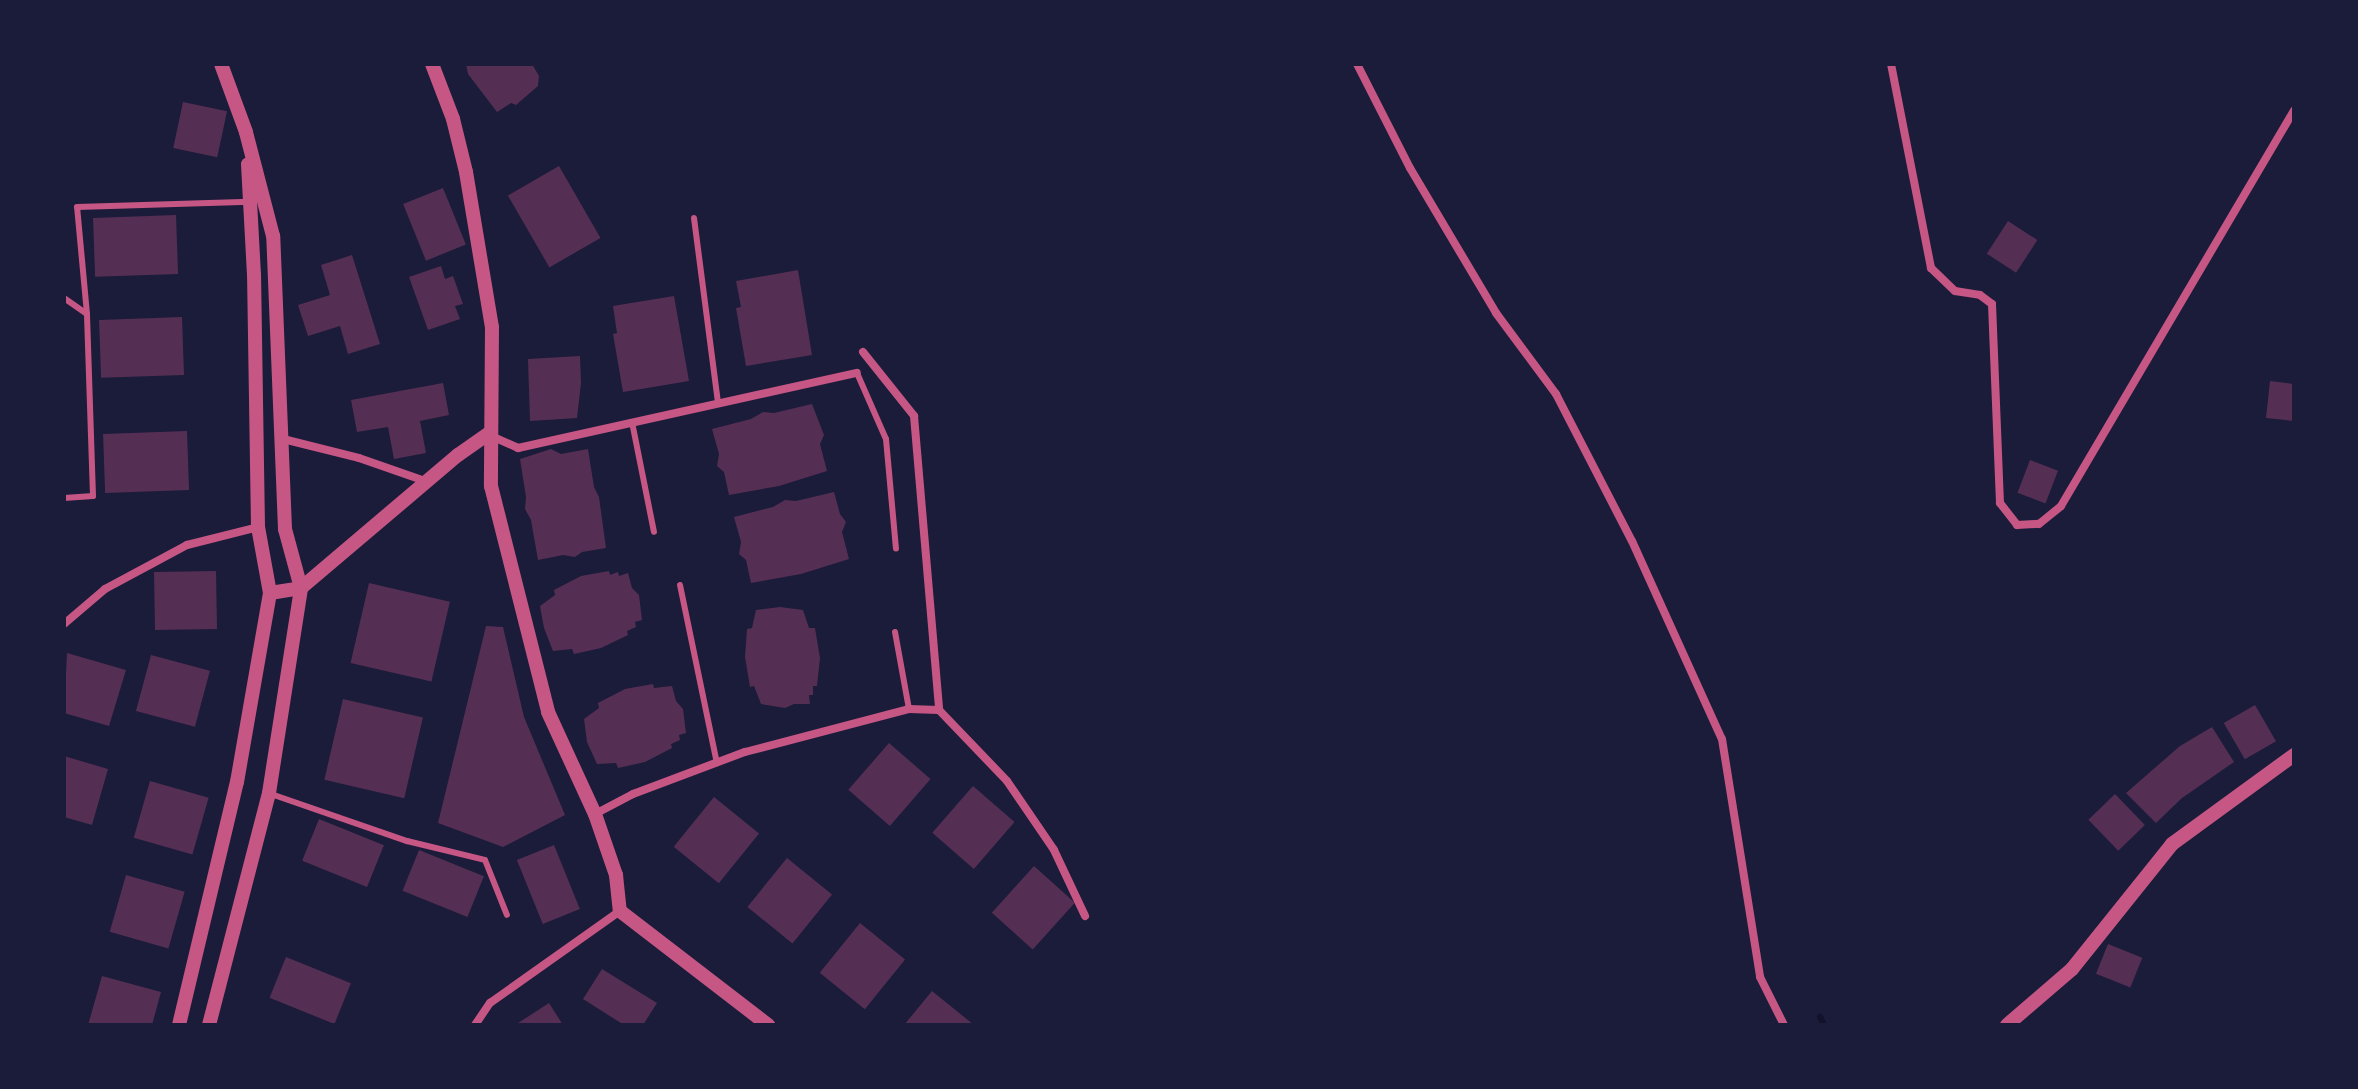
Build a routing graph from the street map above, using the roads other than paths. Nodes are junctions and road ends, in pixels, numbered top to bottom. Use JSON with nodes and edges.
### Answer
{"nodes":[{"id":1,"x":221,"y":64,"type":"edge"},
{"id":2,"x":432,"y":64,"type":"edge"},
{"id":3,"x":1357,"y":64,"type":"edge"},
{"id":4,"x":1891,"y":64,"type":"edge"},
{"id":5,"x":2294,"y":110,"type":"edge"},
{"id":6,"x":246,"y":132,"type":"junction"},
{"id":7,"x":250,"y":202,"type":"junction"},
{"id":8,"x":694,"y":218,"type":"dead end"},
{"id":9,"x":64,"y":298,"type":"edge"},
{"id":10,"x":87,"y":314,"type":"junction"},
{"id":11,"x":863,"y":352,"type":"dead end"},
{"id":12,"x":857,"y":373,"type":"joint"},
{"id":13,"x":718,"y":402,"type":"junction"},
{"id":14,"x":632,"y":422,"type":"junction"},
{"id":15,"x":488,"y":434,"type":"junction"},
{"id":16,"x":283,"y":439,"type":"junction"},
{"id":17,"x":429,"y":482,"type":"junction"},
{"id":18,"x":64,"y":498,"type":"edge"},
{"id":19,"x":258,"y":527,"type":"junction"},
{"id":20,"x":654,"y":532,"type":"dead end"},
{"id":21,"x":896,"y":549,"type":"dead end"},
{"id":22,"x":680,"y":585,"type":"dead end"},
{"id":23,"x":301,"y":588,"type":"junction"},
{"id":24,"x":270,"y":593,"type":"junction"},
{"id":25,"x":64,"y":624,"type":"edge"},
{"id":26,"x":895,"y":632,"type":"dead end"},
{"id":27,"x":909,"y":709,"type":"junction"},
{"id":28,"x":939,"y":710,"type":"junction"},
{"id":29,"x":2294,"y":755,"type":"edge"},
{"id":30,"x":717,"y":763,"type":"junction"},
{"id":31,"x":269,"y":793,"type":"junction"},
{"id":32,"x":595,"y":814,"type":"junction"},
{"id":33,"x":620,"y":911,"type":"junction"},
{"id":34,"x":507,"y":915,"type":"dead end"},
{"id":35,"x":1085,"y":916,"type":"dead end"},
{"id":36,"x":179,"y":1025,"type":"edge"},
{"id":37,"x":209,"y":1025,"type":"edge"},
{"id":38,"x":475,"y":1025,"type":"edge"},
{"id":39,"x":768,"y":1025,"type":"edge"},
{"id":40,"x":1784,"y":1025,"type":"edge"},
{"id":41,"x":2007,"y":1025,"type":"edge"}],
"edges":[{"from":1,"to":6,"type":"street"},
{"from":2,"to":15,"type":"street"},
{"from":3,"to":40,"type":"street"},
{"from":4,"to":5,"type":"street"},
{"from":6,"to":7,"type":"street"},
{"from":6,"to":16,"type":"street"},
{"from":7,"to":10,"type":"lane"},
{"from":7,"to":19,"type":"street"},
{"from":8,"to":13,"type":"lane"},
{"from":9,"to":10,"type":"lane"},
{"from":10,"to":18,"type":"lane"},
{"from":11,"to":28,"type":"street"},
{"from":12,"to":13,"type":"street"},
{"from":12,"to":21,"type":"lane"},
{"from":13,"to":14,"type":"street"},
{"from":14,"to":15,"type":"street"},
{"from":14,"to":20,"type":"lane"},
{"from":15,"to":17,"type":"street"},
{"from":15,"to":32,"type":"street"},
{"from":16,"to":17,"type":"street"},
{"from":16,"to":23,"type":"street"},
{"from":17,"to":23,"type":"street"},
{"from":19,"to":24,"type":"street"},
{"from":19,"to":25,"type":"street"},
{"from":22,"to":30,"type":"lane"},
{"from":23,"to":24,"type":"street"},
{"from":23,"to":31,"type":"street"},
{"from":24,"to":36,"type":"street"},
{"from":26,"to":27,"type":"lane"},
{"from":27,"to":28,"type":"street"},
{"from":27,"to":30,"type":"street"},
{"from":28,"to":35,"type":"street"},
{"from":29,"to":41,"type":"street"},
{"from":30,"to":32,"type":"street"},
{"from":31,"to":34,"type":"lane"},
{"from":31,"to":37,"type":"street"},
{"from":32,"to":33,"type":"street"},
{"from":33,"to":38,"type":"street"},
{"from":33,"to":39,"type":"street"}]}
